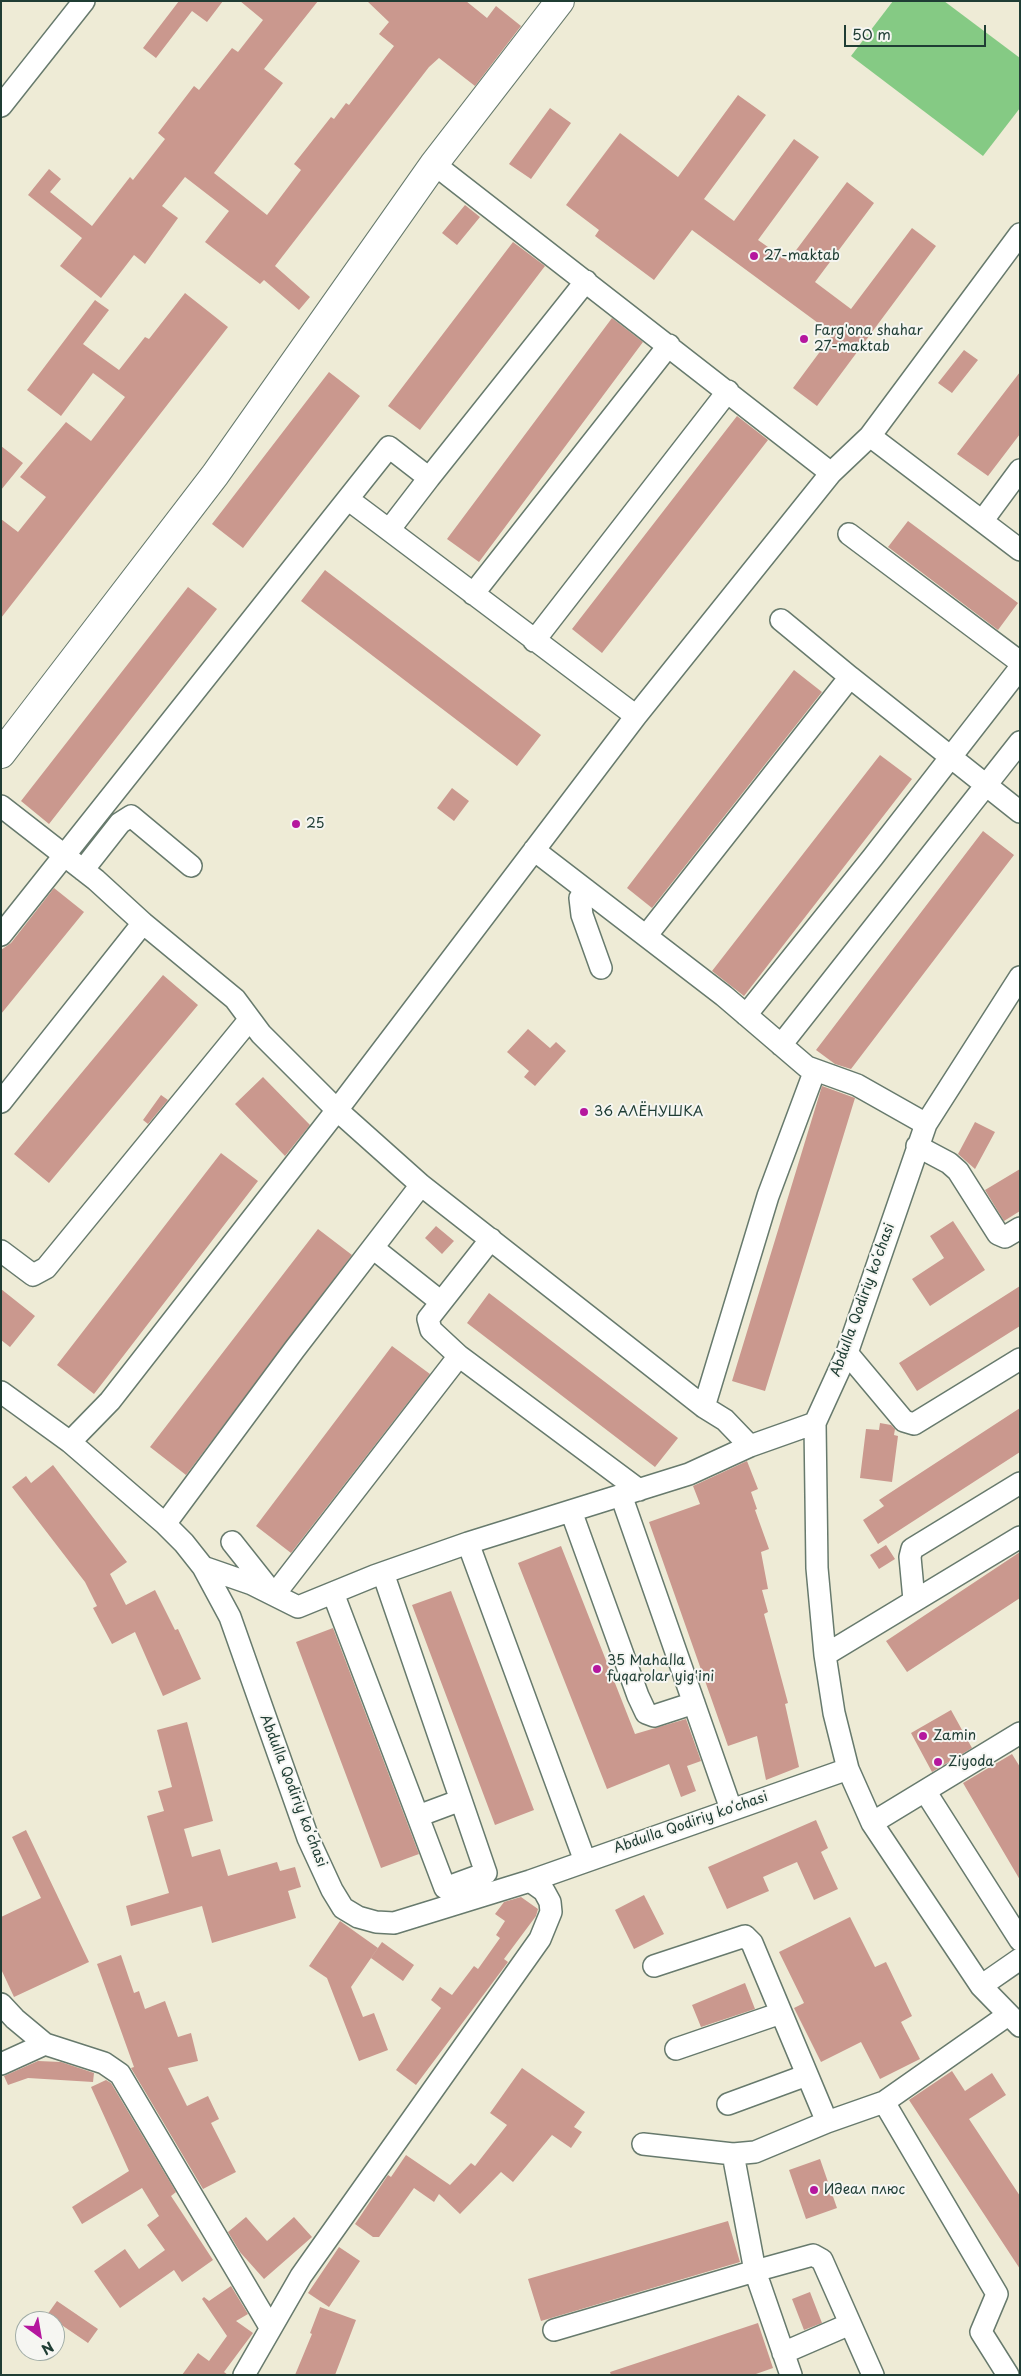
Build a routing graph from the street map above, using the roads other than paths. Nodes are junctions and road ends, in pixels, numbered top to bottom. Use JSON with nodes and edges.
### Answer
{"nodes":[{"id":1,"x":84,"y":1,"type":"edge"},
{"id":2,"x":560,"y":1,"type":"edge"},
{"id":3,"x":1,"y":106,"type":"edge"},
{"id":4,"x":434,"y":164,"type":"junction"},
{"id":5,"x":1020,"y":234,"type":"edge"},
{"id":6,"x":586,"y":281,"type":"junction"},
{"id":7,"x":670,"y":346,"type":"junction"},
{"id":8,"x":728,"y":391,"type":"junction"},
{"id":9,"x":870,"y":436,"type":"junction"},
{"id":10,"x":1020,"y":470,"type":"edge"},
{"id":11,"x":831,"y":473,"type":"junction"},
{"id":12,"x":429,"y":478,"type":"junction"},
{"id":13,"x":349,"y":500,"type":"junction"},
{"id":14,"x":983,"y":520,"type":"junction"},
{"id":15,"x":389,"y":530,"type":"junction"},
{"id":16,"x":849,"y":534,"type":"dead end"},
{"id":17,"x":1020,"y":550,"type":"edge"},
{"id":18,"x":473,"y":594,"type":"junction"},
{"id":19,"x":781,"y":620,"type":"dead end"},
{"id":20,"x":534,"y":641,"type":"junction"},
{"id":21,"x":1020,"y":662,"type":"edge"},
{"id":22,"x":1020,"y":668,"type":"edge"},
{"id":23,"x":850,"y":677,"type":"junction"},
{"id":24,"x":636,"y":716,"type":"junction"},
{"id":25,"x":1020,"y":742,"type":"edge"},
{"id":26,"x":1,"y":754,"type":"edge"},
{"id":27,"x":950,"y":758,"type":"junction"},
{"id":28,"x":986,"y":786,"type":"junction"},
{"id":29,"x":1,"y":806,"type":"edge"},
{"id":30,"x":1020,"y":812,"type":"edge"},
{"id":31,"x":534,"y":850,"type":"junction"},
{"id":32,"x":65,"y":855,"type":"junction"},
{"id":33,"x":191,"y":866,"type":"dead end"},
{"id":34,"x":83,"y":870,"type":"junction"},
{"id":35,"x":586,"y":890,"type":"junction"},
{"id":36,"x":143,"y":923,"type":"junction"},
{"id":37,"x":1,"y":935,"type":"edge"},
{"id":38,"x":646,"y":936,"type":"junction"},
{"id":39,"x":600,"y":968,"type":"dead end"},
{"id":40,"x":1020,"y":977,"type":"edge"},
{"id":41,"x":746,"y":1015,"type":"junction"},
{"id":42,"x":250,"y":1019,"type":"junction"},
{"id":43,"x":781,"y":1045,"type":"junction"},
{"id":44,"x":815,"y":1070,"type":"junction"},
{"id":45,"x":1,"y":1102,"type":"edge"},
{"id":46,"x":337,"y":1110,"type":"junction"},
{"id":47,"x":926,"y":1124,"type":"junction"},
{"id":48,"x":917,"y":1146,"type":"junction"},
{"id":49,"x":421,"y":1185,"type":"junction"},
{"id":50,"x":1020,"y":1228,"type":"edge"},
{"id":51,"x":491,"y":1239,"type":"junction"},
{"id":52,"x":373,"y":1248,"type":"junction"},
{"id":53,"x":1,"y":1251,"type":"edge"},
{"id":54,"x":441,"y":1302,"type":"junction"},
{"id":55,"x":847,"y":1353,"type":"junction"},
{"id":56,"x":459,"y":1356,"type":"junction"},
{"id":57,"x":1020,"y":1359,"type":"edge"},
{"id":58,"x":1,"y":1392,"type":"edge"},
{"id":59,"x":704,"y":1407,"type":"junction"},
{"id":60,"x":815,"y":1423,"type":"junction"},
{"id":61,"x":70,"y":1442,"type":"junction"},
{"id":62,"x":750,"y":1446,"type":"junction"},
{"id":63,"x":1020,"y":1483,"type":"edge"},
{"id":64,"x":630,"y":1492,"type":"junction"},
{"id":65,"x":571,"y":1511,"type":"junction"},
{"id":66,"x":165,"y":1524,"type":"junction"},
{"id":67,"x":1020,"y":1537,"type":"edge"},
{"id":68,"x":232,"y":1542,"type":"dead end"},
{"id":69,"x":468,"y":1543,"type":"junction"},
{"id":70,"x":203,"y":1567,"type":"junction"},
{"id":71,"x":383,"y":1573,"type":"junction"},
{"id":72,"x":333,"y":1593,"type":"junction"},
{"id":73,"x":274,"y":1595,"type":"junction"},
{"id":74,"x":914,"y":1600,"type":"junction"},
{"id":75,"x":825,"y":1655,"type":"junction"},
{"id":76,"x":694,"y":1703,"type":"junction"},
{"id":77,"x":1020,"y":1733,"type":"edge"},
{"id":78,"x":848,"y":1769,"type":"junction"},
{"id":79,"x":925,"y":1791,"type":"junction"},
{"id":80,"x":461,"y":1800,"type":"junction"},
{"id":81,"x":731,"y":1809,"type":"junction"},
{"id":82,"x":418,"y":1816,"type":"junction"},
{"id":83,"x":872,"y":1823,"type":"junction"},
{"id":84,"x":585,"y":1860,"type":"junction"},
{"id":85,"x":530,"y":1881,"type":"junction"},
{"id":86,"x":470,"y":1889,"type":"junction"},
{"id":87,"x":1020,"y":1940,"type":"edge"},
{"id":88,"x":1020,"y":1959,"type":"edge"},
{"id":89,"x":654,"y":1966,"type":"dead end"},
{"id":90,"x":981,"y":1986,"type":"junction"},
{"id":91,"x":1,"y":2004,"type":"edge"},
{"id":92,"x":781,"y":2013,"type":"junction"},
{"id":93,"x":1014,"y":2020,"type":"edge"},
{"id":94,"x":45,"y":2044,"type":"junction"},
{"id":95,"x":676,"y":2049,"type":"dead end"},
{"id":96,"x":1,"y":2064,"type":"edge"},
{"id":97,"x":807,"y":2075,"type":"junction"},
{"id":98,"x":884,"y":2102,"type":"junction"},
{"id":99,"x":728,"y":2104,"type":"dead end"},
{"id":100,"x":827,"y":2122,"type":"junction"},
{"id":101,"x":644,"y":2144,"type":"dead end"},
{"id":102,"x":733,"y":2154,"type":"junction"},
{"id":103,"x":755,"y":2271,"type":"junction"},
{"id":104,"x":850,"y":2324,"type":"junction"},
{"id":105,"x":270,"y":2327,"type":"junction"},
{"id":106,"x":554,"y":2330,"type":"dead end"},
{"id":107,"x":783,"y":2352,"type":"junction"},
{"id":108,"x":789,"y":2374,"type":"edge"},
{"id":109,"x":244,"y":2375,"type":"edge"},
{"id":110,"x":873,"y":2375,"type":"edge"},
{"id":111,"x":1008,"y":2375,"type":"edge"}],
"edges":[{"from":1,"to":3,"type":"street"},
{"from":2,"to":4,"type":"main road"},
{"from":4,"to":6,"type":"street"},
{"from":4,"to":26,"type":"main road"},
{"from":5,"to":9,"type":"street"},
{"from":6,"to":7,"type":"street"},
{"from":6,"to":12,"type":"street"},
{"from":7,"to":8,"type":"street"},
{"from":7,"to":18,"type":"street"},
{"from":8,"to":11,"type":"street"},
{"from":8,"to":20,"type":"street"},
{"from":9,"to":11,"type":"street"},
{"from":9,"to":14,"type":"street"},
{"from":10,"to":14,"type":"street"},
{"from":11,"to":24,"type":"street"},
{"from":12,"to":13,"type":"street"},
{"from":12,"to":15,"type":"street"},
{"from":13,"to":15,"type":"street"},
{"from":13,"to":32,"type":"street"},
{"from":14,"to":17,"type":"street"},
{"from":15,"to":18,"type":"street"},
{"from":16,"to":21,"type":"street"},
{"from":18,"to":20,"type":"street"},
{"from":19,"to":23,"type":"street"},
{"from":20,"to":24,"type":"street"},
{"from":22,"to":27,"type":"street"},
{"from":23,"to":27,"type":"street"},
{"from":23,"to":38,"type":"street"},
{"from":24,"to":31,"type":"street"},
{"from":25,"to":28,"type":"street"},
{"from":27,"to":28,"type":"street"},
{"from":27,"to":41,"type":"street"},
{"from":28,"to":30,"type":"street"},
{"from":28,"to":43,"type":"street"},
{"from":29,"to":32,"type":"street"},
{"from":31,"to":35,"type":"street"},
{"from":31,"to":46,"type":"street"},
{"from":32,"to":34,"type":"street"},
{"from":32,"to":37,"type":"street"},
{"from":33,"to":34,"type":"street"},
{"from":34,"to":36,"type":"street"},
{"from":35,"to":38,"type":"street"},
{"from":35,"to":39,"type":"street"},
{"from":36,"to":42,"type":"street"},
{"from":36,"to":45,"type":"street"},
{"from":38,"to":41,"type":"street"},
{"from":40,"to":47,"type":"street","name":"Abdulla Qodiriy koʻchasi"},
{"from":41,"to":43,"type":"street"},
{"from":42,"to":46,"type":"street"},
{"from":42,"to":53,"type":"street"},
{"from":43,"to":44,"type":"street"},
{"from":44,"to":47,"type":"street"},
{"from":44,"to":59,"type":"street"},
{"from":46,"to":49,"type":"street"},
{"from":46,"to":61,"type":"street"},
{"from":47,"to":48,"type":"street","name":"Abdulla Qodiriy koʻchasi"},
{"from":48,"to":50,"type":"street"},
{"from":48,"to":55,"type":"street","name":"Abdulla Qodiriy koʻchasi"},
{"from":49,"to":51,"type":"street"},
{"from":49,"to":52,"type":"street"},
{"from":51,"to":54,"type":"street"},
{"from":51,"to":59,"type":"street"},
{"from":52,"to":54,"type":"street"},
{"from":52,"to":66,"type":"street"},
{"from":54,"to":56,"type":"street"},
{"from":55,"to":57,"type":"street"},
{"from":55,"to":60,"type":"street","name":"Abdulla Qodiriy koʻchasi"},
{"from":56,"to":64,"type":"street"},
{"from":56,"to":73,"type":"street"},
{"from":58,"to":61,"type":"street","name":"Abdulla Qodiriy koʻchasi"},
{"from":59,"to":62,"type":"street"},
{"from":60,"to":62,"type":"street"},
{"from":60,"to":75,"type":"street","name":"Abdulla Qodiriy koʻchasi"},
{"from":61,"to":66,"type":"street","name":"Abdulla Qodiriy koʻchasi"},
{"from":62,"to":64,"type":"street"},
{"from":63,"to":74,"type":"street"},
{"from":64,"to":65,"type":"street"},
{"from":64,"to":76,"type":"street"},
{"from":65,"to":69,"type":"street"},
{"from":65,"to":76,"type":"street"},
{"from":66,"to":70,"type":"street","name":"Abdulla Qodiriy koʻchasi"},
{"from":67,"to":74,"type":"street"},
{"from":68,"to":73,"type":"street"},
{"from":69,"to":71,"type":"street"},
{"from":69,"to":84,"type":"street"},
{"from":70,"to":73,"type":"street"},
{"from":70,"to":86,"type":"street","name":"Abdulla Qodiriy koʻchasi"},
{"from":71,"to":72,"type":"street"},
{"from":71,"to":80,"type":"street"},
{"from":72,"to":73,"type":"street"},
{"from":72,"to":82,"type":"street"},
{"from":74,"to":75,"type":"street"},
{"from":75,"to":78,"type":"street","name":"Abdulla Qodiriy koʻchasi"},
{"from":76,"to":81,"type":"street"},
{"from":77,"to":79,"type":"street"},
{"from":78,"to":81,"type":"street","name":"Abdulla Qodiriy koʻchasi"},
{"from":78,"to":83,"type":"street","name":"Abdulla Qodiriy koʻchasi"},
{"from":79,"to":83,"type":"street"},
{"from":79,"to":87,"type":"street"},
{"from":80,"to":82,"type":"street"},
{"from":80,"to":86,"type":"street"},
{"from":81,"to":84,"type":"street","name":"Abdulla Qodiriy koʻchasi"},
{"from":82,"to":86,"type":"street"},
{"from":83,"to":90,"type":"street","name":"Abdulla Qodiriy koʻchasi"},
{"from":84,"to":85,"type":"street","name":"Abdulla Qodiriy koʻchasi"},
{"from":85,"to":86,"type":"street","name":"Abdulla Qodiriy koʻchasi"},
{"from":85,"to":105,"type":"street"},
{"from":88,"to":90,"type":"street"},
{"from":89,"to":92,"type":"street"},
{"from":90,"to":93,"type":"street","name":"Abdulla Qodiriy koʻchasi"},
{"from":91,"to":94,"type":"street"},
{"from":92,"to":95,"type":"street"},
{"from":92,"to":97,"type":"street"},
{"from":93,"to":98,"type":"street"},
{"from":94,"to":96,"type":"street"},
{"from":94,"to":105,"type":"street"},
{"from":97,"to":99,"type":"street"},
{"from":97,"to":100,"type":"street"},
{"from":98,"to":100,"type":"street"},
{"from":98,"to":111,"type":"street"},
{"from":100,"to":102,"type":"street"},
{"from":101,"to":102,"type":"street"},
{"from":102,"to":103,"type":"street"},
{"from":103,"to":104,"type":"street"},
{"from":103,"to":106,"type":"street"},
{"from":103,"to":107,"type":"street"},
{"from":104,"to":107,"type":"street"},
{"from":104,"to":110,"type":"street"},
{"from":105,"to":109,"type":"street"},
{"from":107,"to":108,"type":"street"}]}
